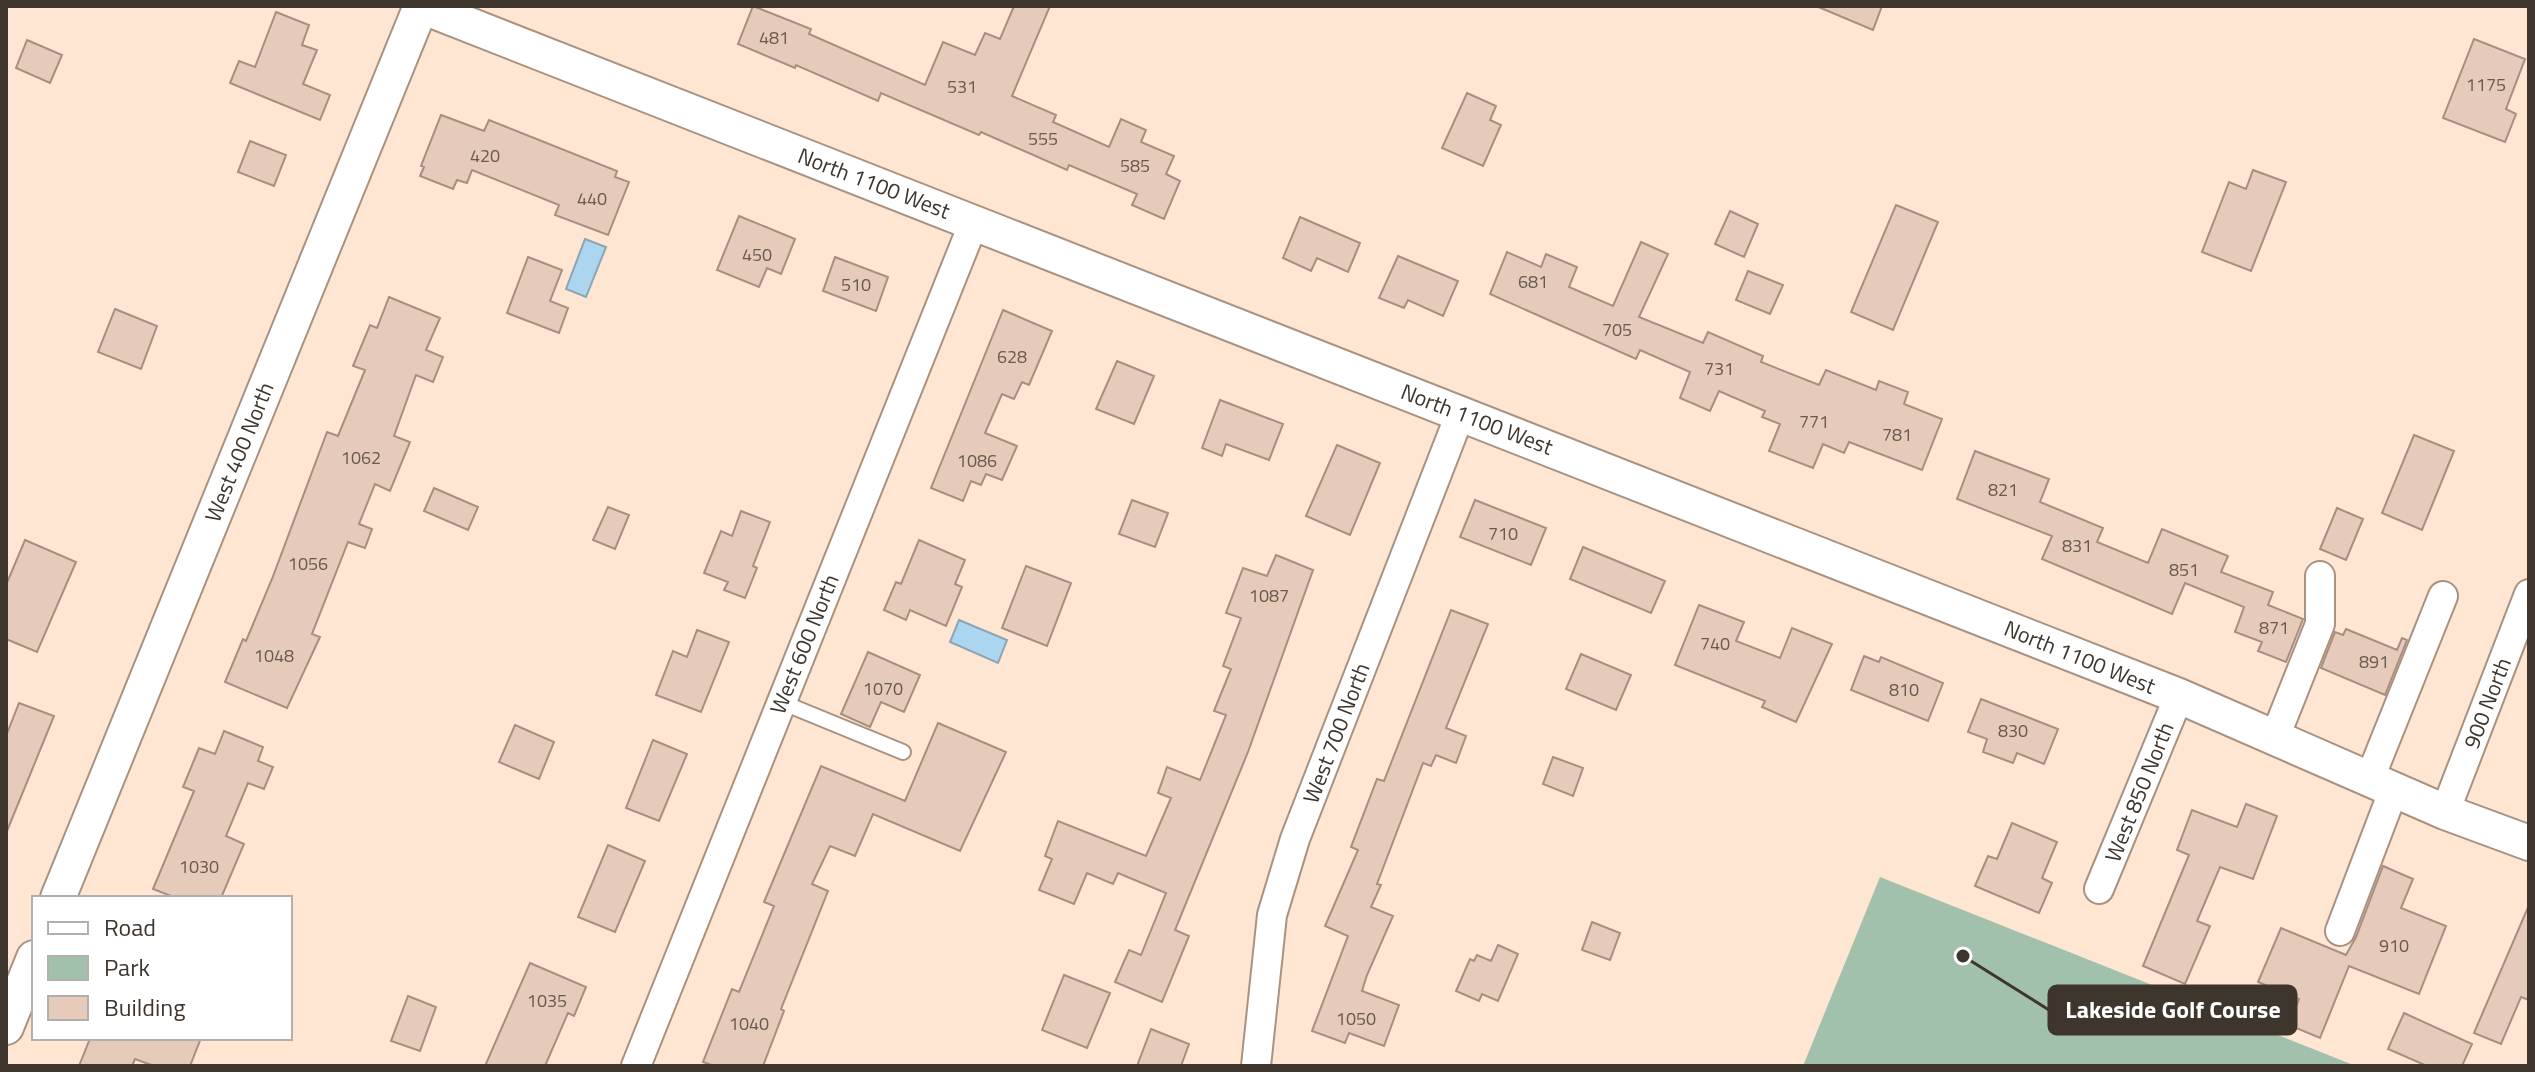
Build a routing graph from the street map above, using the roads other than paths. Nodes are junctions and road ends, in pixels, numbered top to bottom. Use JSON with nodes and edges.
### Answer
{"nodes":[{"id":1,"x":421,"y":6,"type":"edge"},
{"id":2,"x":974,"y":222,"type":"junction"},
{"id":3,"x":1461,"y":412,"type":"junction"},
{"id":4,"x":2320,"y":576,"type":"dead end"},
{"id":5,"x":2529,"y":594,"type":"edge"},
{"id":6,"x":2443,"y":596,"type":"dead end"},
{"id":7,"x":2179,"y":696,"type":"junction"},
{"id":8,"x":781,"y":702,"type":"junction"},
{"id":9,"x":2275,"y":737,"type":"junction"},
{"id":10,"x":903,"y":752,"type":"dead end"},
{"id":11,"x":2382,"y":783,"type":"junction"},
{"id":12,"x":2445,"y":812,"type":"junction"},
{"id":13,"x":2529,"y":843,"type":"edge"},
{"id":14,"x":2099,"y":889,"type":"dead end"},
{"id":15,"x":59,"y":896,"type":"edge"},
{"id":16,"x":2340,"y":931,"type":"dead end"},
{"id":17,"x":32,"y":963,"type":"edge"},
{"id":18,"x":6,"y":1027,"type":"edge"},
{"id":19,"x":636,"y":1066,"type":"edge"},
{"id":20,"x":1256,"y":1066,"type":"edge"}],
"edges":[{"from":1,"to":2,"type":"street","name":"North 1100 West"},
{"from":1,"to":15,"type":"street","name":"West 400 North"},
{"from":2,"to":3,"type":"street","name":"North 1100 West"},
{"from":2,"to":8,"type":"street","name":"West 600 North"},
{"from":3,"to":7,"type":"street","name":"North 1100 West"},
{"from":3,"to":20,"type":"street","name":"West 700 North"},
{"from":4,"to":9,"type":"street"},
{"from":5,"to":12,"type":"street","name":"900 North"},
{"from":6,"to":11,"type":"street"},
{"from":7,"to":9,"type":"street","name":"North 1100 West"},
{"from":7,"to":14,"type":"street","name":"West 850 North"},
{"from":8,"to":10,"type":"lane"},
{"from":8,"to":19,"type":"street","name":"West 600 North"},
{"from":9,"to":11,"type":"street","name":"North 1100 West"},
{"from":11,"to":12,"type":"street","name":"North 1100 West"},
{"from":11,"to":16,"type":"street"},
{"from":12,"to":13,"type":"street","name":"North 1100 West"},
{"from":17,"to":18,"type":"street"}]}
